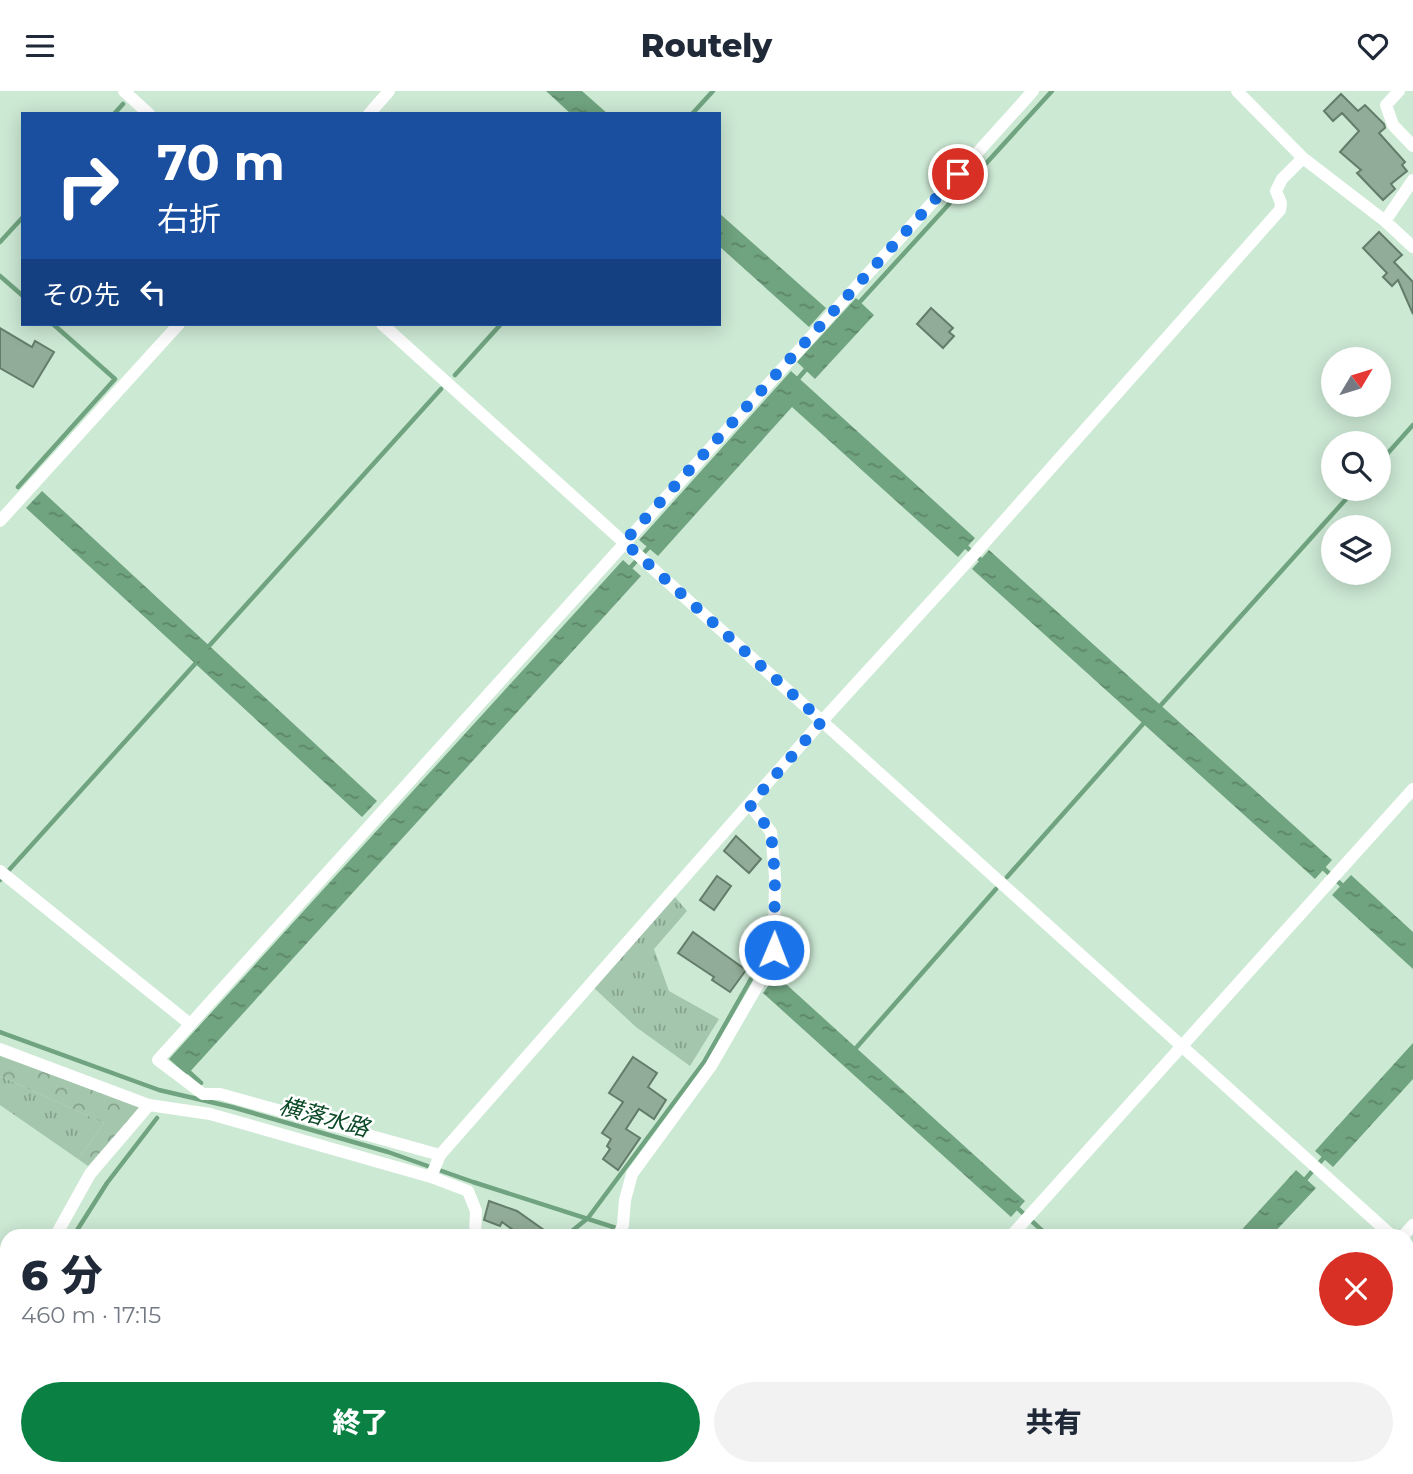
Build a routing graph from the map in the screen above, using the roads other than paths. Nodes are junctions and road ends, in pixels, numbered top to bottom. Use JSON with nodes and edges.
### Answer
{"nodes":[{"id":1,"x":124,"y":91,"type":"edge"},
{"id":2,"x":389,"y":91,"type":"edge"},
{"id":3,"x":1033,"y":91,"type":"edge"},
{"id":4,"x":1237,"y":91,"type":"edge"},
{"id":5,"x":1399,"y":91,"type":"edge"},
{"id":6,"x":147,"y":112,"type":"edge"},
{"id":7,"x":371,"y":112,"type":"edge"},
{"id":8,"x":1413,"y":146,"type":"edge"},
{"id":9,"x":1303,"y":158,"type":"junction"},
{"id":10,"x":1413,"y":180,"type":"edge"},
{"id":11,"x":1385,"y":221,"type":"junction"},
{"id":12,"x":1413,"y":247,"type":"edge"},
{"id":13,"x":177,"y":326,"type":"edge"},
{"id":14,"x":384,"y":326,"type":"edge"},
{"id":15,"x":0,"y":521,"type":"edge"},
{"id":16,"x":624,"y":542,"type":"junction"},
{"id":17,"x":822,"y":721,"type":"junction"},
{"id":18,"x":1413,"y":789,"type":"edge"},
{"id":19,"x":750,"y":805,"type":"junction"},
{"id":20,"x":4,"y":875,"type":"edge"},
{"id":21,"x":190,"y":1024,"type":"junction"},
{"id":22,"x":1181,"y":1046,"type":"junction"},
{"id":23,"x":0,"y":1049,"type":"edge"},
{"id":24,"x":220,"y":1094,"type":"junction"},
{"id":25,"x":149,"y":1105,"type":"junction"},
{"id":26,"x":210,"y":1114,"type":"junction"},
{"id":27,"x":440,"y":1155,"type":"junction"},
{"id":28,"x":431,"y":1177,"type":"junction"},
{"id":29,"x":59,"y":1229,"type":"edge"},
{"id":30,"x":475,"y":1229,"type":"edge"},
{"id":31,"x":621,"y":1229,"type":"edge"},
{"id":32,"x":1018,"y":1229,"type":"edge"},
{"id":33,"x":1384,"y":1229,"type":"edge"}],
"edges":[{"from":1,"to":6,"type":"street"},
{"from":2,"to":7,"type":"street"},
{"from":3,"to":16,"type":"street"},
{"from":4,"to":9,"type":"street"},
{"from":5,"to":8,"type":"street"},
{"from":9,"to":11,"type":"street"},
{"from":9,"to":17,"type":"street"},
{"from":10,"to":11,"type":"street"},
{"from":11,"to":12,"type":"street"},
{"from":13,"to":15,"type":"street"},
{"from":14,"to":16,"type":"street"},
{"from":16,"to":17,"type":"street"},
{"from":16,"to":21,"type":"street"},
{"from":17,"to":19,"type":"street"},
{"from":17,"to":22,"type":"street"},
{"from":18,"to":22,"type":"street"},
{"from":19,"to":27,"type":"street"},
{"from":19,"to":31,"type":"street"},
{"from":20,"to":21,"type":"street"},
{"from":21,"to":24,"type":"street"},
{"from":22,"to":32,"type":"street"},
{"from":22,"to":33,"type":"street"},
{"from":23,"to":25,"type":"street"},
{"from":24,"to":26,"type":"street"},
{"from":24,"to":27,"type":"street"},
{"from":25,"to":26,"type":"street"},
{"from":25,"to":29,"type":"street"},
{"from":26,"to":28,"type":"street"},
{"from":27,"to":28,"type":"street"},
{"from":28,"to":30,"type":"street"}]}
